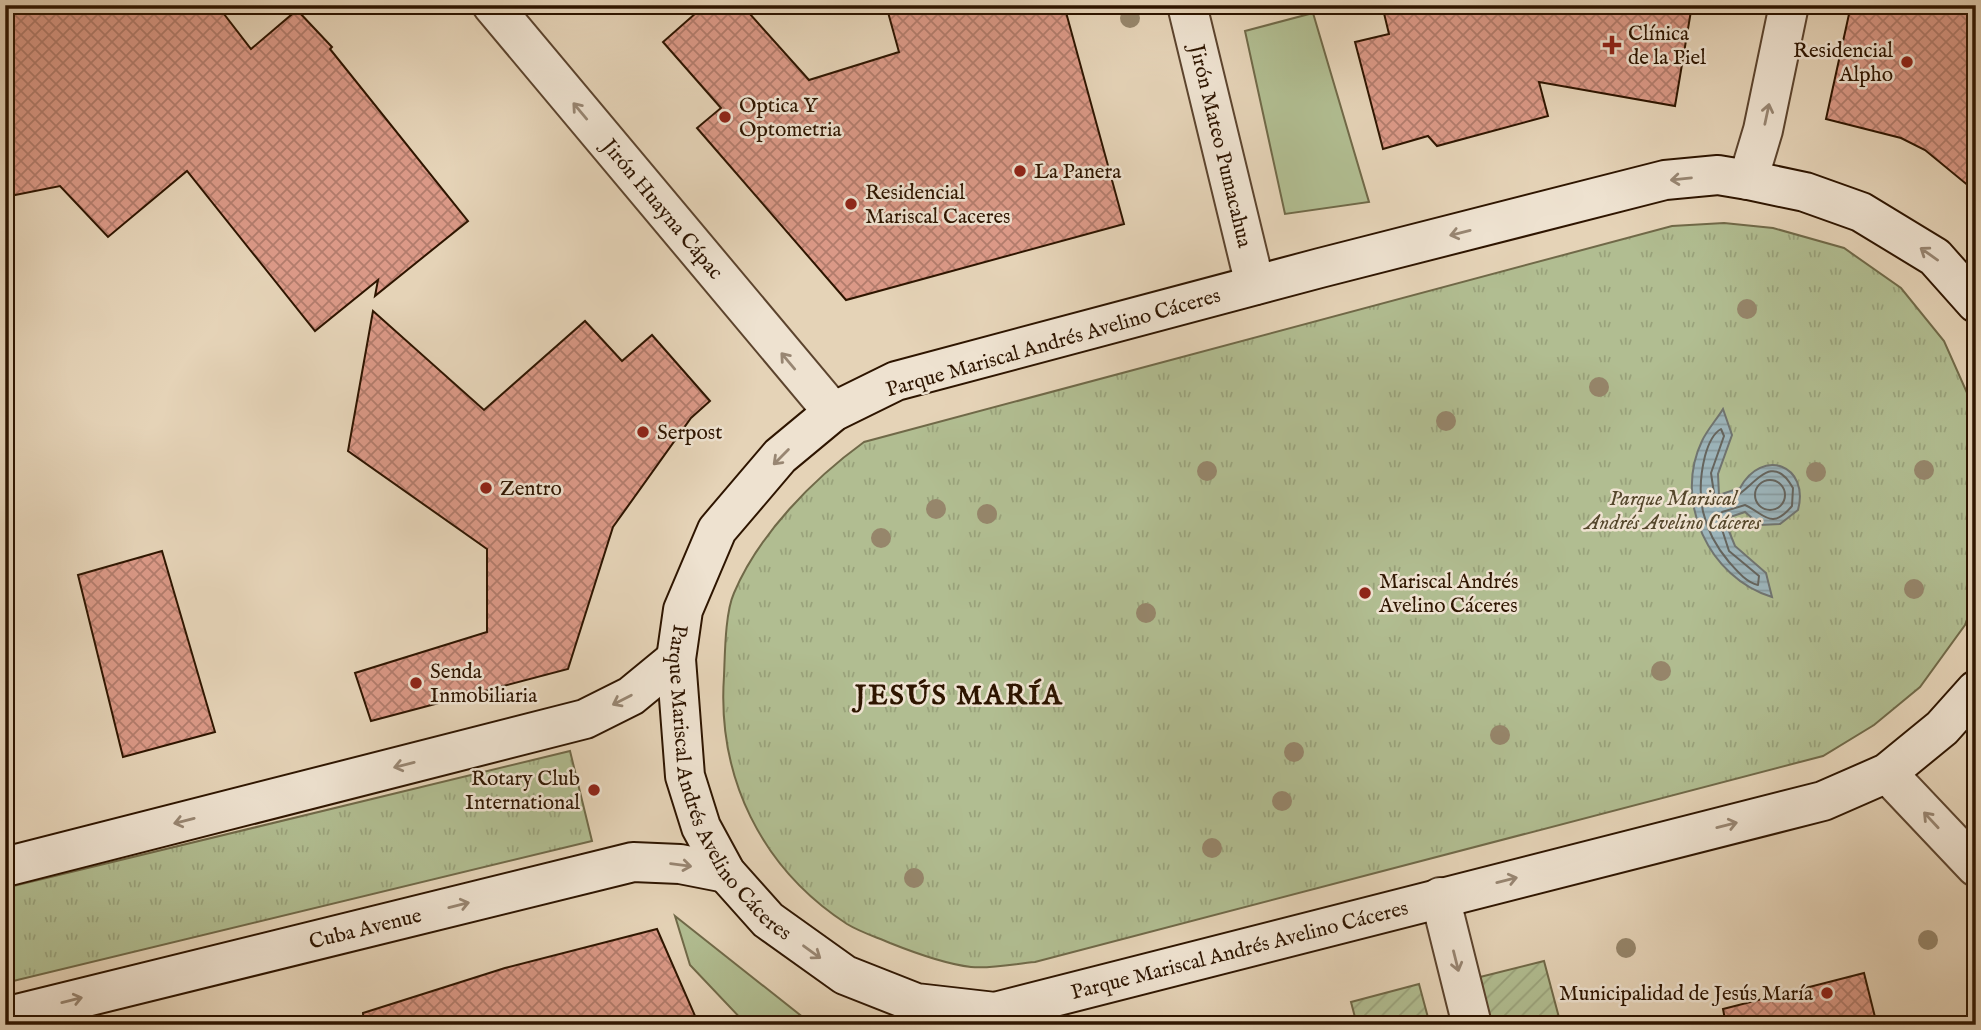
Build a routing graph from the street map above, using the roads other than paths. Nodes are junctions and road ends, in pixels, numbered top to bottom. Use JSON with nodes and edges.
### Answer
{"nodes":[{"id":1,"x":492,"y":5,"type":"edge"},
{"id":2,"x":1187,"y":5,"type":"edge"},
{"id":3,"x":1789,"y":5,"type":"edge"},
{"id":4,"x":1748,"y":180,"type":"junction"},
{"id":5,"x":1255,"y":285,"type":"junction"},
{"id":6,"x":1976,"y":303,"type":"edge"},
{"id":7,"x":833,"y":412,"type":"junction"},
{"id":8,"x":676,"y":659,"type":"junction"},
{"id":9,"x":1976,"y":690,"type":"edge"},
{"id":10,"x":1887,"y":773,"type":"junction"},
{"id":11,"x":5,"y":867,"type":"edge"},
{"id":12,"x":1976,"y":867,"type":"edge"},
{"id":13,"x":726,"y":873,"type":"junction"},
{"id":14,"x":1440,"y":897,"type":"junction"},
{"id":15,"x":5,"y":1017,"type":"edge"},
{"id":16,"x":995,"y":1018,"type":"edge"},
{"id":17,"x":1472,"y":1025,"type":"edge"}],
"edges":[{"from":7,"to":1,"type":"main road","name":"Jirón Huayna Cápac","one_way":true},
{"from":2,"to":5,"type":"main road","name":"Jirón Mateo Pumacahua"},
{"from":4,"to":3,"type":"main road","one_way":true},
{"from":4,"to":5,"type":"main road","name":"Parque Mariscal Andrés Avelino Cáceres","one_way":true},
{"from":6,"to":4,"type":"main road","name":"Parque Mariscal Andrés Avelino Cáceres","one_way":true},
{"from":5,"to":7,"type":"main road","name":"Parque Mariscal Andrés Avelino Cáceres"},
{"from":7,"to":8,"type":"main road","name":"Parque Mariscal Andrés Avelino Cáceres","one_way":true},
{"from":8,"to":11,"type":"main road","one_way":true},
{"from":8,"to":13,"type":"main road","name":"Parque Mariscal Andrés Avelino Cáceres"},
{"from":9,"to":10,"type":"main road","name":"Parque Mariscal Andrés Avelino Cáceres"},
{"from":12,"to":10,"type":"main road","one_way":true},
{"from":14,"to":10,"type":"main road","name":"Parque Mariscal Andrés Avelino Cáceres","one_way":true},
{"from":15,"to":13,"type":"main road","name":"Cuba Avenue","one_way":true},
{"from":13,"to":16,"type":"main road","name":"Parque Mariscal Andrés Avelino Cáceres","one_way":true},
{"from":14,"to":16,"type":"main road","name":"Parque Mariscal Andrés Avelino Cáceres"},
{"from":14,"to":17,"type":"main road","one_way":true}]}
